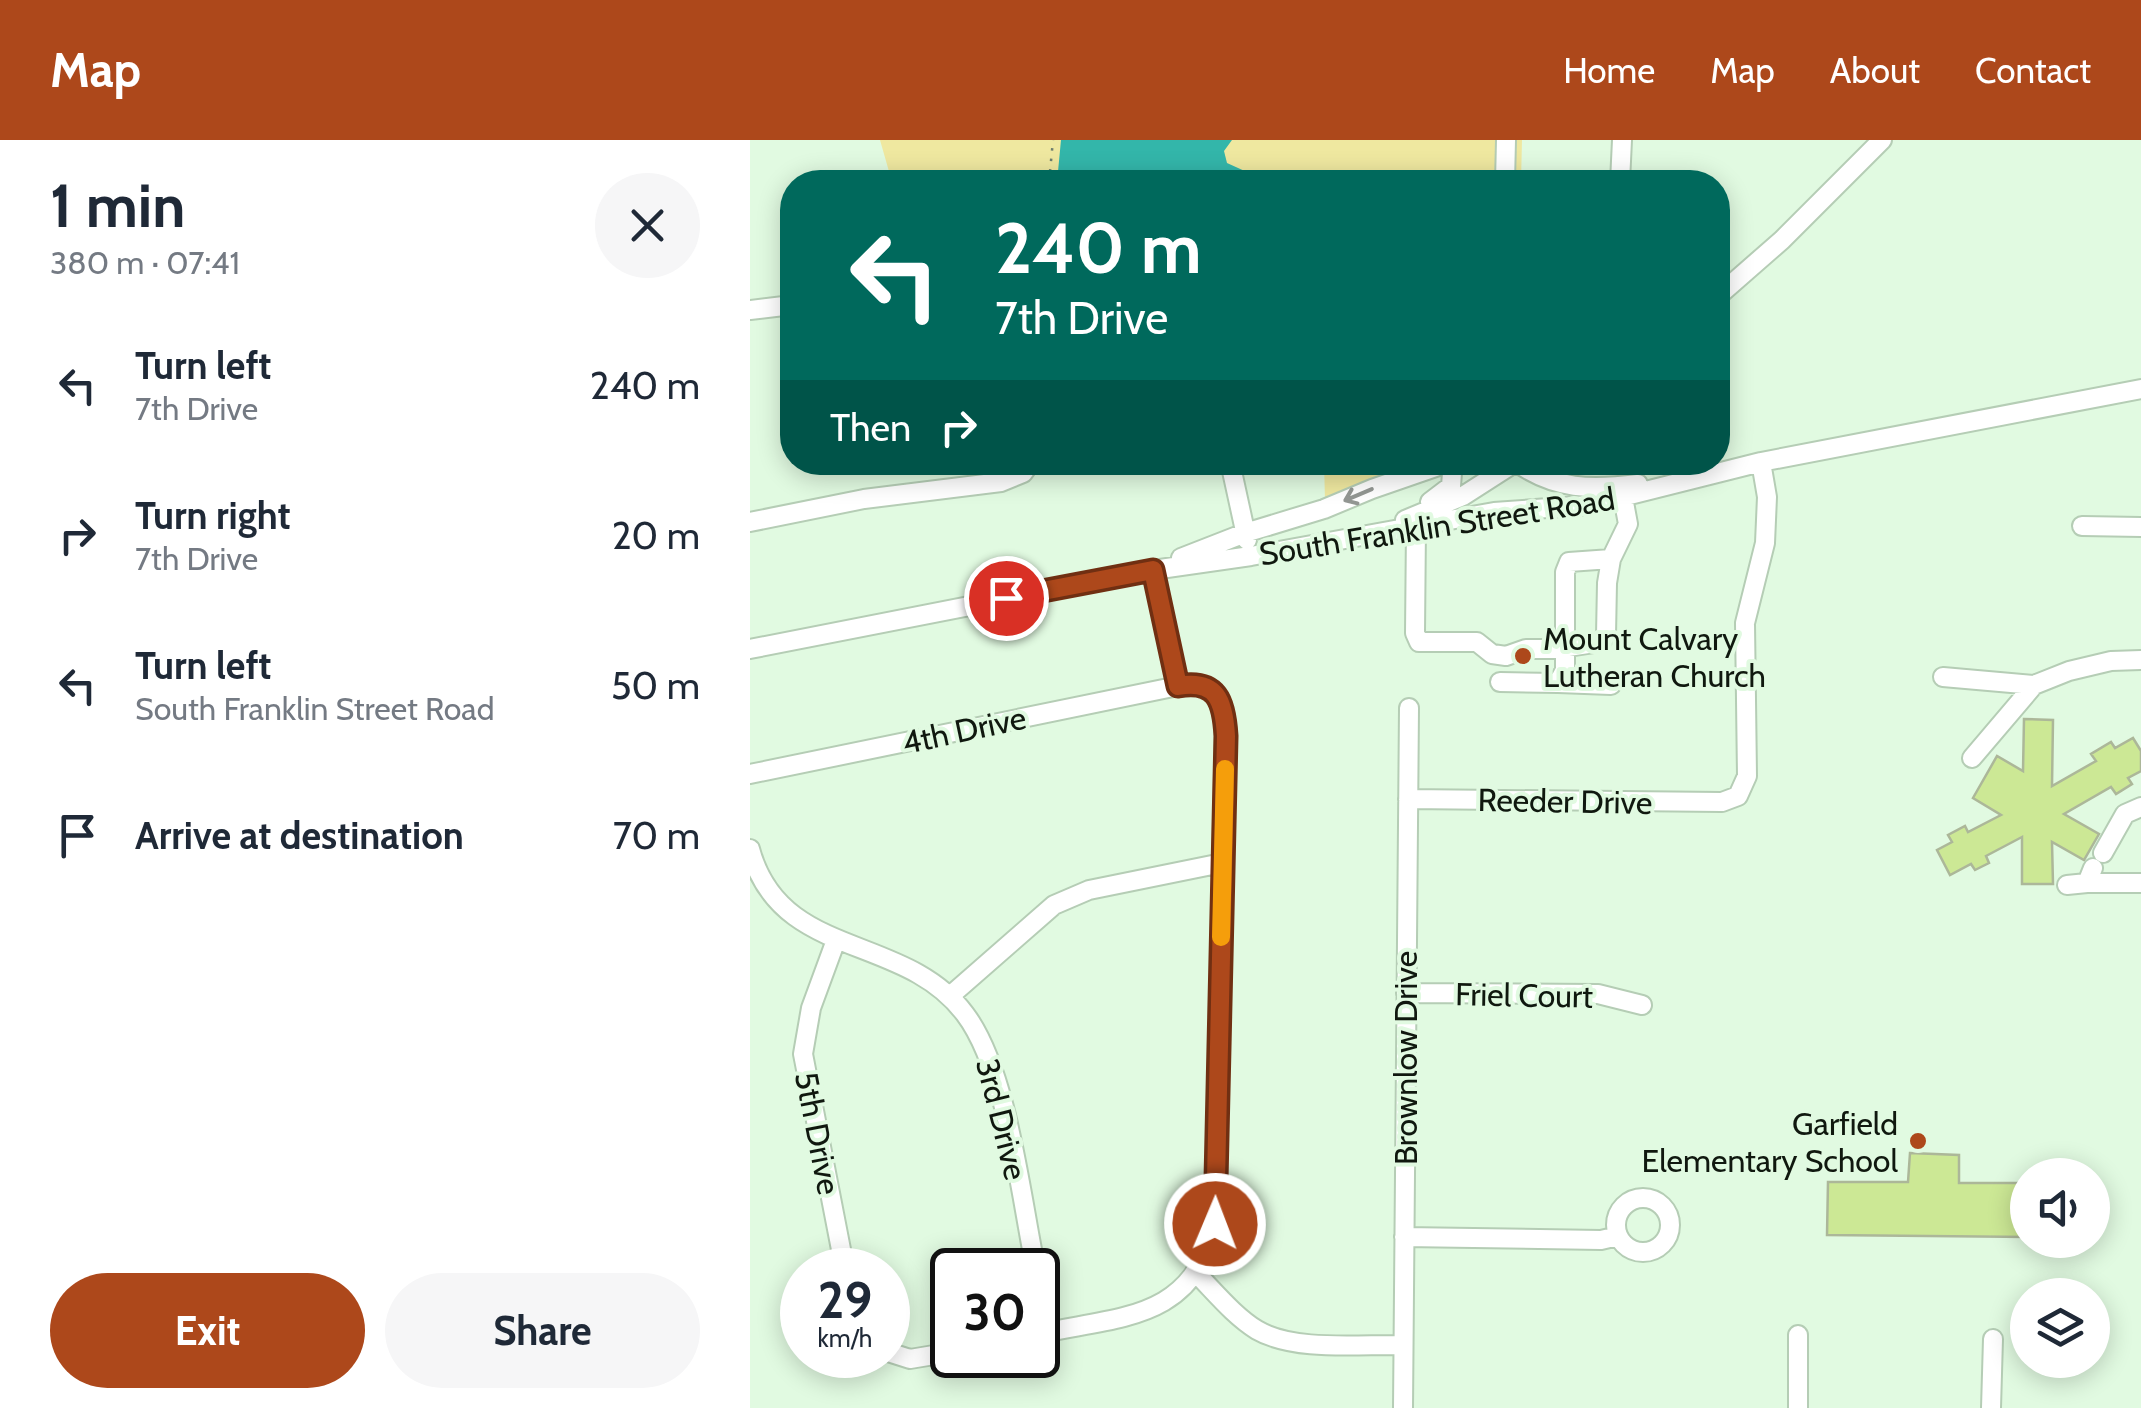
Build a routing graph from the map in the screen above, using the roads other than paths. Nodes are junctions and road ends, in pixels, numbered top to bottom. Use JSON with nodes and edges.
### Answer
{"nodes":[{"id":1,"x":1506,"y":140,"type":"edge"},
{"id":2,"x":1622,"y":140,"type":"edge"},
{"id":3,"x":1882,"y":140,"type":"edge"},
{"id":4,"x":1506,"y":170,"type":"edge"},
{"id":5,"x":1621,"y":170,"type":"edge"},
{"id":6,"x":1730,"y":286,"type":"edge"},
{"id":7,"x":780,"y":306,"type":"edge"},
{"id":8,"x":750,"y":310,"type":"edge"},
{"id":9,"x":2141,"y":389,"type":"edge"},
{"id":10,"x":1762,"y":462,"type":"junction"},
{"id":11,"x":1730,"y":469,"type":"edge"},
{"id":12,"x":1017,"y":475,"type":"edge"},
{"id":13,"x":1233,"y":475,"type":"edge"},
{"id":14,"x":1405,"y":475,"type":"edge"},
{"id":15,"x":1451,"y":475,"type":"edge"},
{"id":16,"x":1498,"y":475,"type":"edge"},
{"id":17,"x":1553,"y":475,"type":"edge"},
{"id":18,"x":1694,"y":475,"type":"edge"},
{"id":19,"x":1707,"y":475,"type":"edge"},
{"id":20,"x":1624,"y":497,"type":"junction"},
{"id":21,"x":750,"y":522,"type":"edge"},
{"id":22,"x":2082,"y":526,"type":"dead end"},
{"id":23,"x":1416,"y":527,"type":"junction"},
{"id":24,"x":2141,"y":527,"type":"edge"},
{"id":25,"x":1245,"y":532,"type":"junction"},
{"id":26,"x":1348,"y":540,"type":"junction"},
{"id":27,"x":1250,"y":556,"type":"junction"},
{"id":28,"x":1611,"y":560,"type":"junction"},
{"id":29,"x":1153,"y":570,"type":"junction"},
{"id":30,"x":1564,"y":645,"type":"junction"},
{"id":31,"x":750,"y":649,"type":"edge"},
{"id":32,"x":2141,"y":660,"type":"edge"},
{"id":33,"x":1942,"y":678,"type":"dead end"},
{"id":34,"x":1500,"y":682,"type":"dead end"},
{"id":35,"x":1558,"y":683,"type":"junction"},
{"id":36,"x":2034,"y":684,"type":"junction"},
{"id":37,"x":1611,"y":685,"type":"dead end"},
{"id":38,"x":1178,"y":686,"type":"junction"},
{"id":39,"x":1408,"y":708,"type":"dead end"},
{"id":40,"x":1972,"y":758,"type":"dead end"},
{"id":41,"x":750,"y":774,"type":"edge"},
{"id":42,"x":1408,"y":799,"type":"junction"},
{"id":43,"x":2141,"y":807,"type":"edge"},
{"id":44,"x":750,"y":849,"type":"edge"},
{"id":45,"x":1222,"y":863,"type":"junction"},
{"id":46,"x":2094,"y":868,"type":"junction"},
{"id":47,"x":2141,"y":883,"type":"edge"},
{"id":48,"x":2066,"y":885,"type":"dead end"},
{"id":49,"x":836,"y":940,"type":"junction"},
{"id":50,"x":1406,"y":993,"type":"junction"},
{"id":51,"x":950,"y":996,"type":"junction"},
{"id":52,"x":1642,"y":1006,"type":"dead end"},
{"id":53,"x":1618,"y":1236,"type":"dead end"},
{"id":54,"x":1404,"y":1237,"type":"junction"},
{"id":55,"x":841,"y":1248,"type":"edge"},
{"id":56,"x":1031,"y":1248,"type":"edge"},
{"id":57,"x":1194,"y":1272,"type":"junction"},
{"id":58,"x":1060,"y":1330,"type":"edge"},
{"id":59,"x":1798,"y":1335,"type":"dead end"},
{"id":60,"x":1993,"y":1339,"type":"dead end"},
{"id":61,"x":1403,"y":1345,"type":"junction"},
{"id":62,"x":1403,"y":1408,"type":"edge"},
{"id":63,"x":1798,"y":1408,"type":"edge"},
{"id":64,"x":1991,"y":1408,"type":"edge"}],
"edges":[{"from":1,"to":4,"type":"street"},
{"from":2,"to":5,"type":"street"},
{"from":3,"to":6,"type":"street"},
{"from":7,"to":8,"type":"street"},
{"from":9,"to":10,"type":"street","name":"South Franklin Street Road"},
{"from":10,"to":11,"type":"street","name":"South Franklin Street Road"},
{"from":10,"to":42,"type":"street","name":"Reeder Drive"},
{"from":12,"to":21,"type":"street"},
{"from":13,"to":25,"type":"street"},
{"from":14,"to":25,"type":"street","name":"South Franklin Street Road","one_way":true},
{"from":15,"to":26,"type":"street"},
{"from":16,"to":26,"type":"street"},
{"from":17,"to":18,"type":"street","name":"South Franklin Street Road"},
{"from":19,"to":20,"type":"street","name":"South Franklin Street Road"},
{"from":20,"to":23,"type":"street","name":"South Franklin Street Road"},
{"from":20,"to":28,"type":"street"},
{"from":22,"to":24,"type":"street"},
{"from":23,"to":26,"type":"street","name":"South Franklin Street Road"},
{"from":23,"to":30,"type":"street"},
{"from":25,"to":27,"type":"street"},
{"from":25,"to":29,"type":"street","name":"South Franklin Street Road"},
{"from":26,"to":27,"type":"street","name":"South Franklin Street Road"},
{"from":27,"to":29,"type":"street","name":"South Franklin Street Road"},
{"from":28,"to":30,"type":"street"},
{"from":28,"to":30,"type":"street"},
{"from":29,"to":31,"type":"street","name":"South Franklin Street Road"},
{"from":29,"to":38,"type":"street"},
{"from":30,"to":35,"type":"street"},
{"from":32,"to":36,"type":"street"},
{"from":33,"to":36,"type":"street"},
{"from":34,"to":35,"type":"street"},
{"from":35,"to":37,"type":"street"},
{"from":36,"to":40,"type":"street"},
{"from":38,"to":41,"type":"street","name":"4th Drive"},
{"from":38,"to":45,"type":"street"},
{"from":39,"to":42,"type":"street","name":"Brownlow Drive"},
{"from":42,"to":50,"type":"street","name":"Brownlow Drive"},
{"from":43,"to":46,"type":"street"},
{"from":44,"to":49,"type":"street","name":"3rd Drive"},
{"from":45,"to":51,"type":"street"},
{"from":45,"to":57,"type":"street"},
{"from":46,"to":47,"type":"street"},
{"from":46,"to":48,"type":"street"},
{"from":49,"to":51,"type":"street","name":"3rd Drive"},
{"from":49,"to":55,"type":"street","name":"5th Drive"},
{"from":50,"to":52,"type":"street","name":"Friel Court"},
{"from":50,"to":54,"type":"street","name":"Brownlow Drive"},
{"from":51,"to":56,"type":"street","name":"3rd Drive"},
{"from":53,"to":54,"type":"street"},
{"from":54,"to":61,"type":"street","name":"Brownlow Drive"},
{"from":57,"to":58,"type":"street"},
{"from":57,"to":61,"type":"street"},
{"from":59,"to":63,"type":"street"},
{"from":60,"to":64,"type":"street"},
{"from":61,"to":62,"type":"street","name":"Brownlow Drive"}]}
